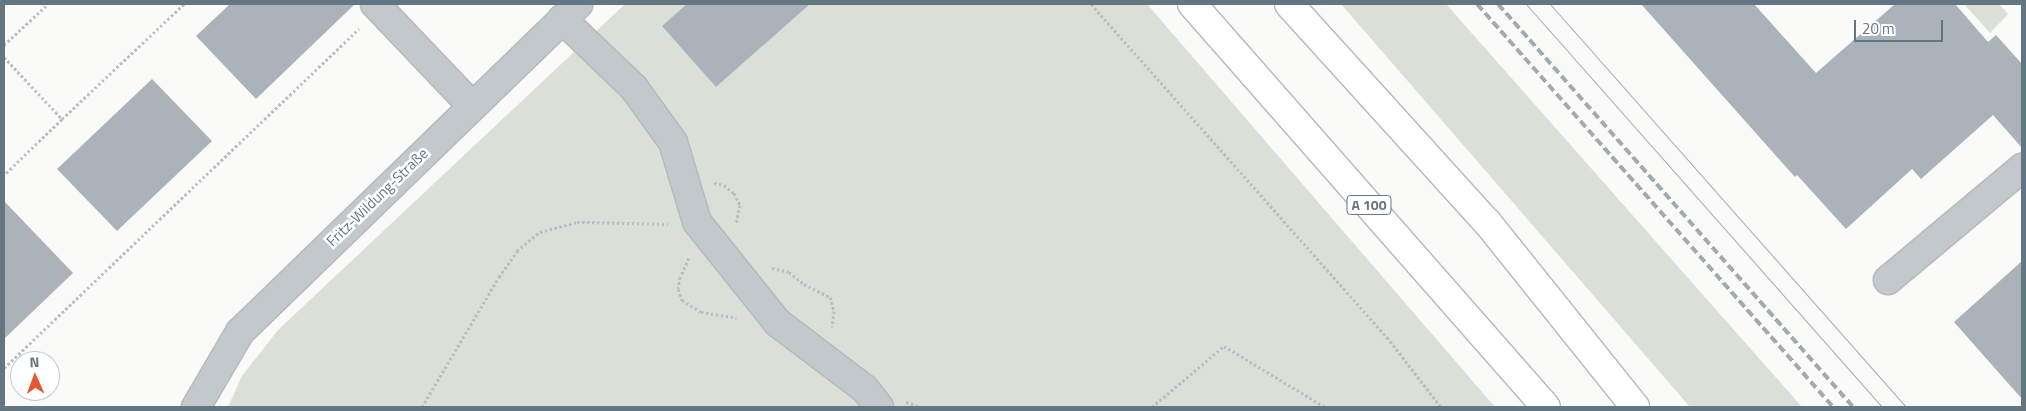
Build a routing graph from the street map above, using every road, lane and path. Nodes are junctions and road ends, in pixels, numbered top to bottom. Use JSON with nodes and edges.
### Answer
{"nodes":[{"id":1,"x":48,"y":4,"type":"edge"},
{"id":2,"x":184,"y":4,"type":"edge"},
{"id":3,"x":1091,"y":4,"type":"edge"},
{"id":4,"x":1192,"y":4,"type":"edge"},
{"id":5,"x":1289,"y":4,"type":"edge"},
{"id":6,"x":377,"y":6,"type":"edge"},
{"id":7,"x":570,"y":11,"type":"edge"},
{"id":8,"x":4,"y":45,"type":"edge"},
{"id":9,"x":4,"y":57,"type":"edge"},
{"id":10,"x":472,"y":106,"type":"junction"},
{"id":11,"x":62,"y":119,"type":"junction"},
{"id":12,"x":2022,"y":168,"type":"edge"},
{"id":13,"x":4,"y":174,"type":"edge"},
{"id":14,"x":697,"y":222,"type":"junction"},
{"id":15,"x":731,"y":264,"type":"junction"},
{"id":16,"x":1888,"y":280,"type":"dead end"},
{"id":17,"x":778,"y":323,"type":"junction"},
{"id":18,"x":832,"y":362,"type":"junction"},
{"id":19,"x":4,"y":368,"type":"edge"},
{"id":20,"x":196,"y":407,"type":"edge"},
{"id":21,"x":422,"y":407,"type":"edge"},
{"id":22,"x":879,"y":407,"type":"edge"},
{"id":23,"x":1152,"y":407,"type":"edge"},
{"id":24,"x":1326,"y":407,"type":"edge"},
{"id":25,"x":1442,"y":407,"type":"edge"},
{"id":26,"x":1546,"y":407,"type":"edge"},
{"id":27,"x":1635,"y":407,"type":"edge"}],
"edges":[{"from":1,"to":8,"type":"path"},
{"from":2,"to":11,"type":"path"},
{"from":3,"to":25,"type":"path"},
{"from":4,"to":26,"type":"highway","number":"A 100"},
{"from":5,"to":27,"type":"highway"},
{"from":6,"to":10,"type":"street"},
{"from":6,"to":19,"type":"path"},
{"from":7,"to":10,"type":"street","name":"Fritz-Wildung-Straße"},
{"from":7,"to":14,"type":"street"},
{"from":9,"to":11,"type":"path"},
{"from":10,"to":20,"type":"street","name":"Fritz-Wildung-Straße"},
{"from":11,"to":13,"type":"path"},
{"from":12,"to":16,"type":"street"},
{"from":14,"to":15,"type":"street"},
{"from":14,"to":17,"type":"path"},
{"from":14,"to":21,"type":"path"},
{"from":15,"to":17,"type":"street"},
{"from":15,"to":18,"type":"path"},
{"from":17,"to":18,"type":"street"},
{"from":18,"to":22,"type":"street"},
{"from":23,"to":24,"type":"path"}]}
